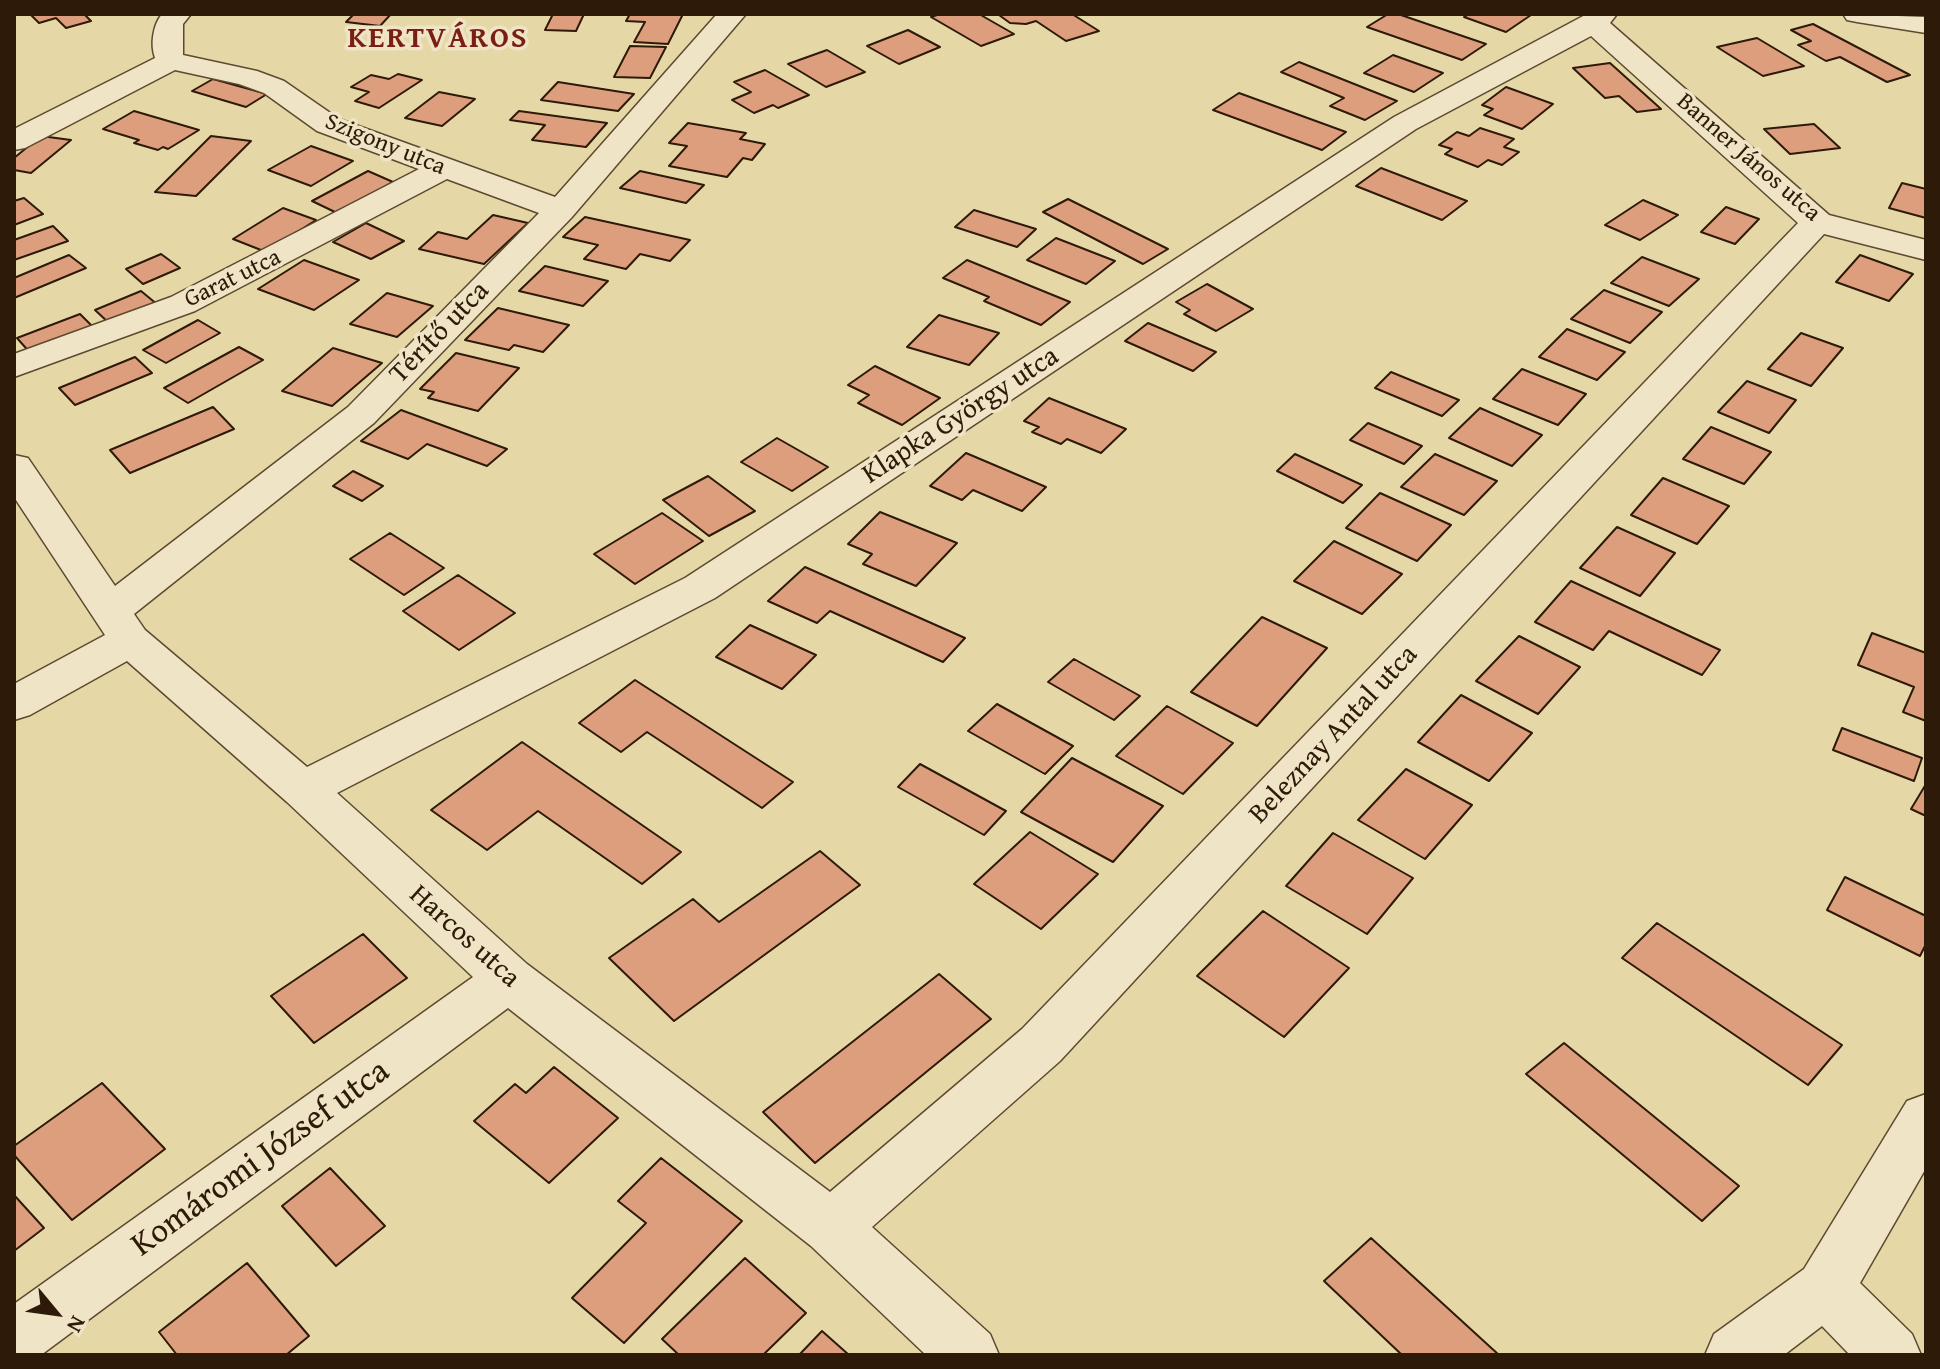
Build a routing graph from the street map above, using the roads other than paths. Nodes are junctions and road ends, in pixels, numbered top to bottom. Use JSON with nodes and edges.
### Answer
{"nodes":[{"id":1,"x":177,"y":14,"type":"edge"},
{"id":2,"x":732,"y":14,"type":"edge"},
{"id":3,"x":1857,"y":14,"type":"edge"},
{"id":4,"x":1598,"y":18,"type":"edge"},
{"id":5,"x":1926,"y":25,"type":"edge"},
{"id":6,"x":171,"y":61,"type":"junction"},
{"id":7,"x":14,"y":141,"type":"edge"},
{"id":8,"x":442,"y":169,"type":"junction"},
{"id":9,"x":561,"y":210,"type":"junction"},
{"id":10,"x":1817,"y":222,"type":"junction"},
{"id":11,"x":1926,"y":250,"type":"edge"},
{"id":12,"x":14,"y":366,"type":"edge"},
{"id":13,"x":14,"y":467,"type":"edge"},
{"id":14,"x":120,"y":626,"type":"junction"},
{"id":15,"x":14,"y":704,"type":"edge"},
{"id":16,"x":303,"y":790,"type":"junction"},
{"id":17,"x":509,"y":979,"type":"junction"},
{"id":18,"x":1926,"y":1118,"type":"edge"},
{"id":19,"x":831,"y":1227,"type":"junction"},
{"id":20,"x":1825,"y":1289,"type":"junction"},
{"id":21,"x":14,"y":1339,"type":"edge"},
{"id":22,"x":969,"y":1355,"type":"edge"},
{"id":23,"x":1735,"y":1355,"type":"edge"},
{"id":24,"x":1891,"y":1355,"type":"edge"}],
"edges":[{"from":1,"to":6,"type":"street"},
{"from":2,"to":9,"type":"street","name":"Térítő utca"},
{"from":3,"to":5,"type":"street"},
{"from":4,"to":10,"type":"street","name":"Banner János utca"},
{"from":4,"to":16,"type":"street","name":"Klapka György utca"},
{"from":6,"to":7,"type":"street"},
{"from":6,"to":8,"type":"street","name":"Szigony utca"},
{"from":8,"to":9,"type":"street","name":"Szigony utca"},
{"from":8,"to":12,"type":"street","name":"Garat utca"},
{"from":9,"to":14,"type":"street","name":"Térítő utca"},
{"from":10,"to":11,"type":"street","name":"Banner János utca"},
{"from":10,"to":19,"type":"street","name":"Beleznay Antal utca"},
{"from":13,"to":14,"type":"street","name":"Harcos utca"},
{"from":14,"to":15,"type":"street","name":"Térítő utca"},
{"from":14,"to":16,"type":"street","name":"Harcos utca"},
{"from":16,"to":17,"type":"street","name":"Harcos utca"},
{"from":17,"to":19,"type":"street","name":"Harcos utca"},
{"from":17,"to":21,"type":"street","name":"Komáromi József utca"},
{"from":18,"to":20,"type":"street"},
{"from":19,"to":22,"type":"street","name":"Harcos utca"},
{"from":20,"to":23,"type":"street"},
{"from":20,"to":24,"type":"street"}]}
